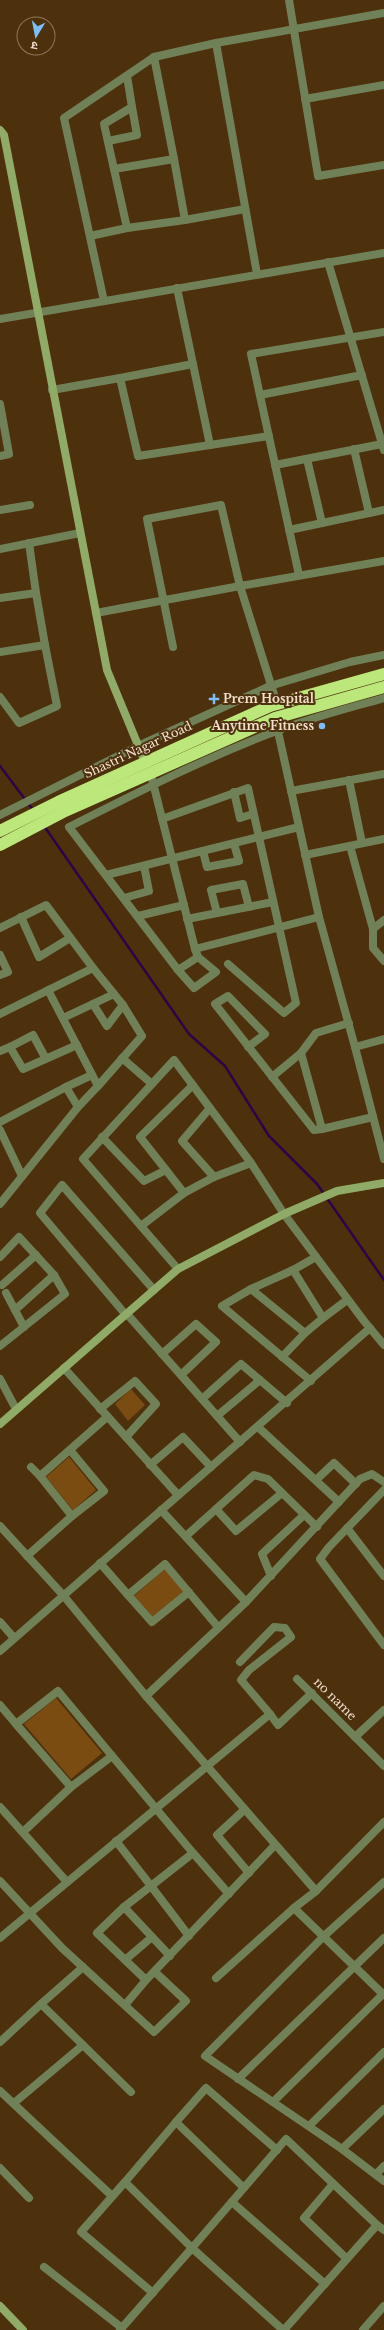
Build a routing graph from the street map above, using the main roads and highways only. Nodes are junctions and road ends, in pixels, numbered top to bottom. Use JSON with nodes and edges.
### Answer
{"nodes":[{"id":1,"x":384,"y":674,"type":"edge"},
{"id":2,"x":384,"y":687,"type":"edge"},
{"id":3,"x":145,"y":762,"type":"junction"},
{"id":4,"x":152,"y":778,"type":"junction"},
{"id":5,"x":62,"y":806,"type":"junction"},
{"id":6,"x":0,"y":831,"type":"edge"},
{"id":7,"x":0,"y":845,"type":"edge"}],
"edges":[{"from":1,"to":3,"type":"highway","name":"Shastri Nagar Road"},
{"from":2,"to":4,"type":"highway"},
{"from":3,"to":4,"type":"highway"},
{"from":3,"to":5,"type":"highway","name":"Shastri Nagar Road"},
{"from":4,"to":5,"type":"highway"},
{"from":5,"to":6,"type":"highway","name":"Shastri Nagar Road"},
{"from":5,"to":7,"type":"highway"}]}
